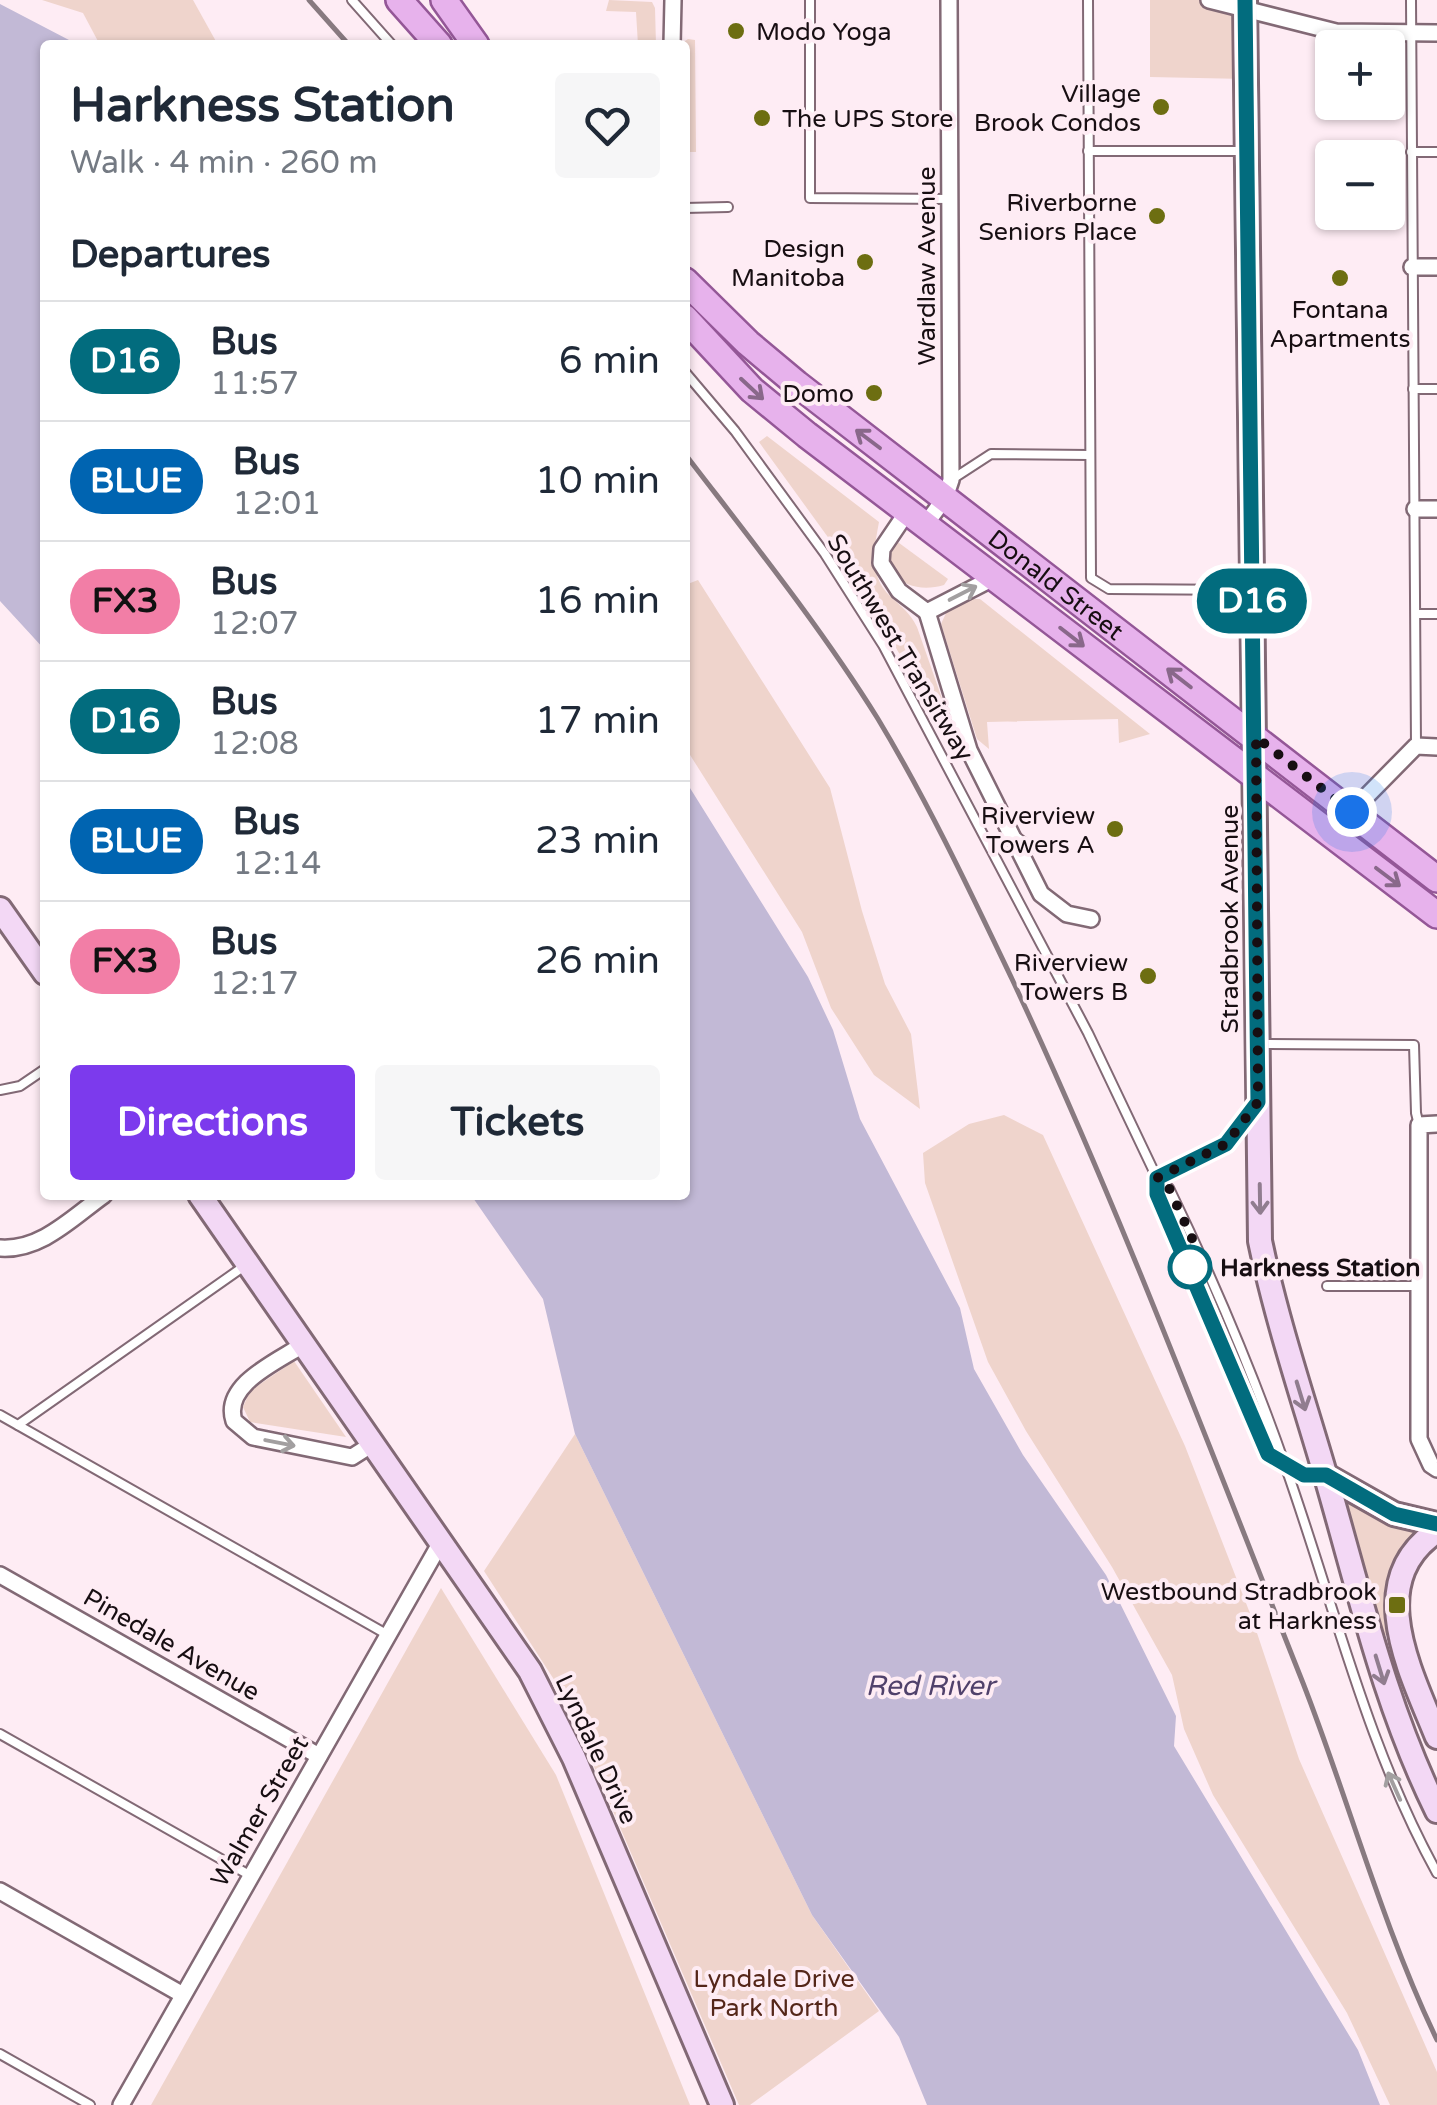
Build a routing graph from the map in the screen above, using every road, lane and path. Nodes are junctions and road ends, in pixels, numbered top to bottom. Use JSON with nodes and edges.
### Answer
{"nodes":[{"id":1,"x":352,"y":0,"type":"edge"},
{"id":2,"x":399,"y":0,"type":"edge"},
{"id":3,"x":444,"y":0,"type":"edge"},
{"id":4,"x":672,"y":0,"type":"edge"},
{"id":5,"x":810,"y":0,"type":"edge"},
{"id":6,"x":949,"y":0,"type":"edge"},
{"id":7,"x":1088,"y":0,"type":"edge"},
{"id":8,"x":1209,"y":0,"type":"edge"},
{"id":9,"x":1411,"y":0,"type":"edge"},
{"id":10,"x":1245,"y":5,"type":"edge"},
{"id":11,"x":1411,"y":33,"type":"junction"},
{"id":12,"x":1437,"y":33,"type":"edge"},
{"id":13,"x":388,"y":40,"type":"edge"},
{"id":14,"x":435,"y":40,"type":"edge"},
{"id":15,"x":472,"y":40,"type":"edge"},
{"id":16,"x":672,"y":40,"type":"edge"},
{"id":17,"x":1088,"y":151,"type":"junction"},
{"id":18,"x":1246,"y":151,"type":"junction"},
{"id":19,"x":1411,"y":152,"type":"junction"},
{"id":20,"x":1437,"y":152,"type":"edge"},
{"id":21,"x":951,"y":199,"type":"junction"},
{"id":22,"x":728,"y":207,"type":"dead end"},
{"id":23,"x":690,"y":208,"type":"edge"},
{"id":24,"x":1412,"y":267,"type":"junction"},
{"id":25,"x":1437,"y":267,"type":"edge"},
{"id":26,"x":690,"y":286,"type":"edge"},
{"id":27,"x":690,"y":323,"type":"edge"},
{"id":28,"x":690,"y":378,"type":"edge"},
{"id":29,"x":1413,"y":389,"type":"junction"},
{"id":30,"x":1437,"y":389,"type":"edge"},
{"id":31,"x":1089,"y":455,"type":"junction"},
{"id":32,"x":948,"y":489,"type":"junction"},
{"id":33,"x":1414,"y":509,"type":"junction"},
{"id":34,"x":1437,"y":509,"type":"edge"},
{"id":35,"x":916,"y":518,"type":"junction"},
{"id":36,"x":995,"y":577,"type":"junction"},
{"id":37,"x":1251,"y":590,"type":"junction"},
{"id":38,"x":927,"y":612,"type":"junction"},
{"id":39,"x":1416,"y":614,"type":"junction"},
{"id":40,"x":1437,"y":614,"type":"edge"},
{"id":41,"x":1256,"y":737,"type":"junction"},
{"id":42,"x":1416,"y":746,"type":"junction"},
{"id":43,"x":1437,"y":746,"type":"edge"},
{"id":44,"x":1255,"y":775,"type":"junction"},
{"id":45,"x":1352,"y":812,"type":"junction"},
{"id":46,"x":1010,"y":832,"type":"junction"},
{"id":47,"x":1030,"y":848,"type":"dead end"},
{"id":48,"x":1437,"y":879,"type":"edge"},
{"id":49,"x":0,"y":909,"type":"edge"},
{"id":50,"x":1437,"y":915,"type":"edge"},
{"id":51,"x":1091,"y":920,"type":"dead end"},
{"id":52,"x":40,"y":967,"type":"edge"},
{"id":53,"x":1258,"y":1044,"type":"junction"},
{"id":54,"x":40,"y":1072,"type":"edge"},
{"id":55,"x":0,"y":1090,"type":"edge"},
{"id":56,"x":1258,"y":1102,"type":"junction"},
{"id":57,"x":1419,"y":1124,"type":"junction"},
{"id":58,"x":1437,"y":1124,"type":"edge"},
{"id":59,"x":1157,"y":1178,"type":"junction"},
{"id":60,"x":97,"y":1200,"type":"edge"},
{"id":61,"x":204,"y":1200,"type":"edge"},
{"id":62,"x":0,"y":1248,"type":"edge"},
{"id":63,"x":248,"y":1263,"type":"junction"},
{"id":64,"x":1327,"y":1286,"type":"dead end"},
{"id":65,"x":1420,"y":1286,"type":"junction"},
{"id":66,"x":304,"y":1344,"type":"junction"},
{"id":67,"x":0,"y":1415,"type":"edge"},
{"id":68,"x":18,"y":1425,"type":"junction"},
{"id":69,"x":374,"y":1443,"type":"junction"},
{"id":70,"x":1286,"y":1467,"type":"junction"},
{"id":71,"x":1437,"y":1469,"type":"edge"},
{"id":72,"x":1326,"y":1475,"type":"junction"},
{"id":73,"x":1437,"y":1528,"type":"edge"},
{"id":74,"x":441,"y":1542,"type":"junction"},
{"id":75,"x":0,"y":1575,"type":"edge"},
{"id":76,"x":388,"y":1635,"type":"junction"},
{"id":77,"x":0,"y":1734,"type":"edge"},
{"id":78,"x":1437,"y":1737,"type":"edge"},
{"id":79,"x":320,"y":1756,"type":"junction"},
{"id":80,"x":1437,"y":1810,"type":"edge"},
{"id":81,"x":1437,"y":1874,"type":"edge"},
{"id":82,"x":251,"y":1876,"type":"junction"},
{"id":83,"x":0,"y":1891,"type":"edge"},
{"id":84,"x":183,"y":1995,"type":"junction"},
{"id":85,"x":0,"y":2054,"type":"edge"},
{"id":86,"x":90,"y":2105,"type":"edge"},
{"id":87,"x":121,"y":2105,"type":"edge"},
{"id":88,"x":722,"y":2105,"type":"edge"}],
"edges":[{"from":1,"to":13,"type":"lane"},
{"from":2,"to":14,"type":"main road"},
{"from":3,"to":15,"type":"main road"},
{"from":4,"to":16,"type":"street"},
{"from":5,"to":21,"type":"lane"},
{"from":6,"to":21,"type":"street","name":"Wardlaw Avenue"},
{"from":7,"to":17,"type":"lane"},
{"from":8,"to":10,"type":"street"},
{"from":9,"to":11,"type":"lane"},
{"from":10,"to":11,"type":"street"},
{"from":10,"to":18,"type":"street","name":"Stradbrook Avenue"},
{"from":11,"to":12,"type":"street"},
{"from":11,"to":19,"type":"lane"},
{"from":17,"to":18,"type":"lane"},
{"from":17,"to":31,"type":"lane"},
{"from":18,"to":37,"type":"street","name":"Stradbrook Avenue"},
{"from":19,"to":20,"type":"lane"},
{"from":19,"to":24,"type":"lane"},
{"from":21,"to":32,"type":"street","name":"Wardlaw Avenue"},
{"from":22,"to":23,"type":"lane"},
{"from":24,"to":25,"type":"street"},
{"from":24,"to":29,"type":"lane"},
{"from":32,"to":26,"type":"main road","name":"Donald Street","one_way":true},
{"from":27,"to":35,"type":"main road","name":"Donald Street","one_way":true},
{"from":28,"to":59,"type":"lane","name":"Southwest Transitway"},
{"from":29,"to":30,"type":"lane"},
{"from":29,"to":33,"type":"lane"},
{"from":31,"to":32,"type":"lane"},
{"from":31,"to":37,"type":"lane"},
{"from":32,"to":35,"type":"street"},
{"from":41,"to":32,"type":"main road","name":"Donald Street","one_way":true},
{"from":33,"to":34,"type":"street"},
{"from":33,"to":39,"type":"lane"},
{"from":35,"to":36,"type":"main road","name":"Donald Street"},
{"from":35,"to":38,"type":"street"},
{"from":38,"to":36,"type":"street","one_way":true},
{"from":36,"to":44,"type":"main road","name":"Donald Street","one_way":true},
{"from":37,"to":41,"type":"street","name":"Stradbrook Avenue"},
{"from":38,"to":46,"type":"street"},
{"from":39,"to":40,"type":"lane"},
{"from":39,"to":42,"type":"lane"},
{"from":41,"to":44,"type":"street","name":"Stradbrook Avenue"},
{"from":41,"to":45,"type":"main road","name":"Donald Street"},
{"from":42,"to":43,"type":"street"},
{"from":42,"to":45,"type":"street"},
{"from":44,"to":50,"type":"main road","name":"Donald Street","one_way":true},
{"from":44,"to":53,"type":"street","name":"Stradbrook Avenue"},
{"from":45,"to":48,"type":"main road","name":"Donald Street"},
{"from":46,"to":47,"type":"lane"},
{"from":46,"to":51,"type":"street"},
{"from":49,"to":52,"type":"street"},
{"from":53,"to":56,"type":"street","name":"Stradbrook Avenue"},
{"from":53,"to":57,"type":"lane"},
{"from":54,"to":55,"type":"lane"},
{"from":56,"to":59,"type":"lane"},
{"from":56,"to":72,"type":"street","name":"Stradbrook Avenue","one_way":true},
{"from":57,"to":58,"type":"street"},
{"from":57,"to":65,"type":"street"},
{"from":59,"to":70,"type":"lane","name":"Southwest Transitway"},
{"from":59,"to":70,"type":"lane","name":"Southwest Transitway"},
{"from":60,"to":62,"type":"street"},
{"from":61,"to":63,"type":"street","name":"Lyndale Drive"},
{"from":63,"to":66,"type":"street","name":"Lyndale Drive"},
{"from":63,"to":68,"type":"lane"},
{"from":64,"to":65,"type":"lane"},
{"from":65,"to":71,"type":"street"},
{"from":66,"to":69,"type":"street","name":"Lyndale Drive"},
{"from":66,"to":69,"type":"street","one_way":true},
{"from":67,"to":68,"type":"lane"},
{"from":68,"to":76,"type":"lane"},
{"from":69,"to":74,"type":"street","name":"Lyndale Drive"},
{"from":70,"to":72,"type":"lane"},
{"from":81,"to":70,"type":"lane","name":"Southwest Transitway","one_way":true},
{"from":72,"to":73,"type":"street"},
{"from":72,"to":80,"type":"street","name":"Stradbrook Avenue","one_way":true},
{"from":73,"to":78,"type":"street"},
{"from":74,"to":76,"type":"street","name":"Walmer Street"},
{"from":74,"to":88,"type":"street","name":"Lyndale Drive"},
{"from":75,"to":79,"type":"street","name":"Pinedale Avenue"},
{"from":76,"to":79,"type":"street","name":"Walmer Street"},
{"from":77,"to":82,"type":"lane"},
{"from":79,"to":82,"type":"street","name":"Walmer Street"},
{"from":82,"to":84,"type":"street","name":"Walmer Street"},
{"from":83,"to":84,"type":"street"},
{"from":84,"to":87,"type":"street","name":"Walmer Street"},
{"from":85,"to":86,"type":"lane"}]}
